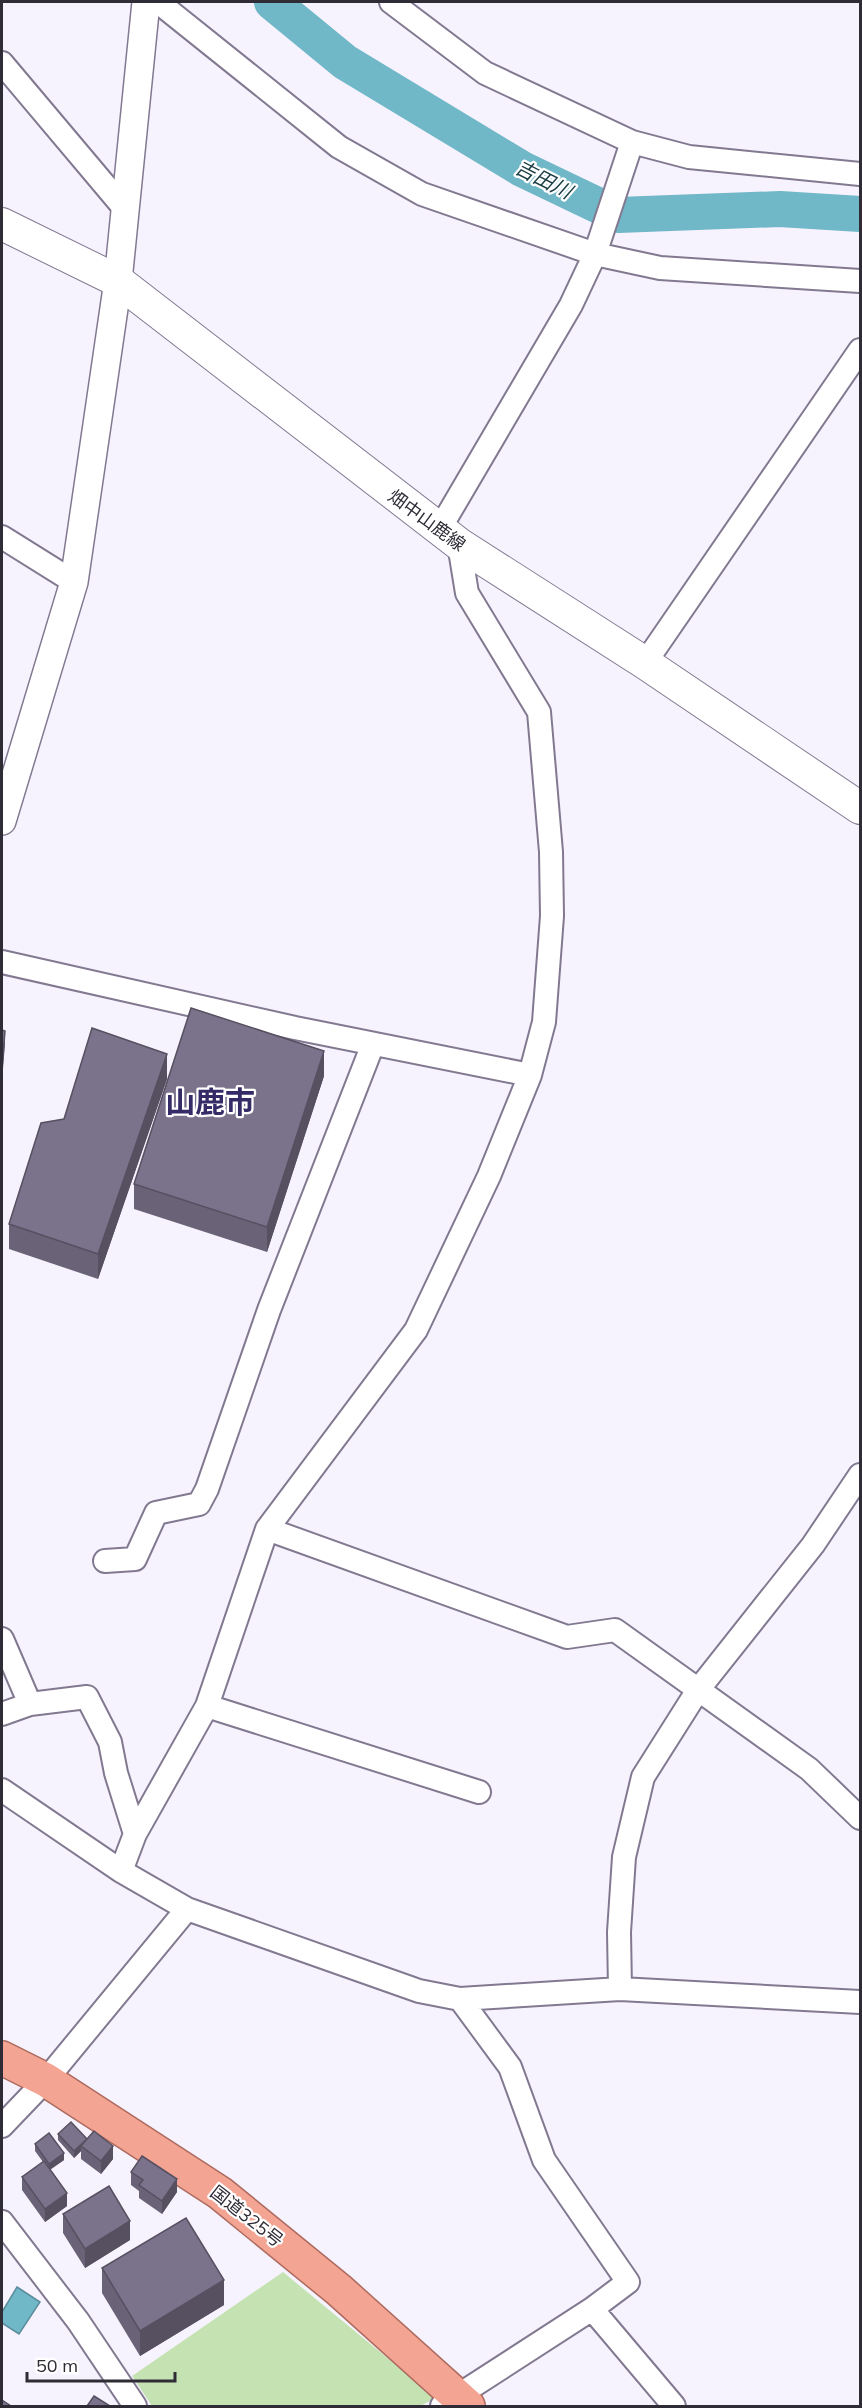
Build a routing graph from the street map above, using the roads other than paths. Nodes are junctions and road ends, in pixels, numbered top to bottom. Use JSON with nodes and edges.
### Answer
{"nodes":[{"id":1,"x":146,"y":2,"type":"edge"},
{"id":2,"x":158,"y":2,"type":"edge"},
{"id":3,"x":391,"y":2,"type":"edge"},
{"id":4,"x":2,"y":63,"type":"edge"},
{"id":5,"x":632,"y":142,"type":"junction"},
{"id":6,"x":861,"y":174,"type":"edge"},
{"id":7,"x":125,"y":209,"type":"junction"},
{"id":8,"x":2,"y":224,"type":"edge"},
{"id":9,"x":595,"y":254,"type":"junction"},
{"id":10,"x":118,"y":280,"type":"junction"},
{"id":11,"x":861,"y":281,"type":"edge"},
{"id":12,"x":861,"y":350,"type":"edge"},
{"id":13,"x":2,"y":537,"type":"edge"},
{"id":14,"x":449,"y":537,"type":"junction"},
{"id":15,"x":74,"y":582,"type":"junction"},
{"id":16,"x":645,"y":663,"type":"junction"},
{"id":17,"x":861,"y":808,"type":"edge"},
{"id":18,"x":2,"y":822,"type":"edge"},
{"id":19,"x":2,"y":962,"type":"edge"},
{"id":20,"x":373,"y":1044,"type":"junction"},
{"id":21,"x":530,"y":1075,"type":"junction"},
{"id":22,"x":861,"y":1475,"type":"edge"},
{"id":23,"x":267,"y":1529,"type":"junction"},
{"id":24,"x":105,"y":1561,"type":"dead end"},
{"id":25,"x":2,"y":1639,"type":"edge"},
{"id":26,"x":698,"y":1690,"type":"junction"},
{"id":27,"x":30,"y":1704,"type":"junction"},
{"id":28,"x":207,"y":1706,"type":"junction"},
{"id":29,"x":2,"y":1714,"type":"edge"},
{"id":30,"x":2,"y":1790,"type":"edge"},
{"id":31,"x":479,"y":1792,"type":"dead end"},
{"id":32,"x":861,"y":1818,"type":"edge"},
{"id":33,"x":135,"y":1834,"type":"junction"},
{"id":34,"x":121,"y":1871,"type":"junction"},
{"id":35,"x":187,"y":1910,"type":"junction"},
{"id":36,"x":620,"y":1989,"type":"junction"},
{"id":37,"x":460,"y":1999,"type":"junction"},
{"id":38,"x":861,"y":2002,"type":"edge"},
{"id":39,"x":2,"y":2058,"type":"edge"},
{"id":40,"x":46,"y":2080,"type":"junction"},
{"id":41,"x":2,"y":2126,"type":"edge"},
{"id":42,"x":2,"y":2222,"type":"edge"},
{"id":43,"x":592,"y":2309,"type":"junction"},
{"id":44,"x":456,"y":2403,"type":"edge"},
{"id":45,"x":135,"y":2406,"type":"edge"},
{"id":46,"x":674,"y":2406,"type":"edge"}],
"edges":[{"from":1,"to":7,"type":"street"},
{"from":2,"to":9,"type":"street"},
{"from":3,"to":5,"type":"street"},
{"from":4,"to":7,"type":"street"},
{"from":5,"to":6,"type":"street"},
{"from":5,"to":9,"type":"street"},
{"from":7,"to":10,"type":"street"},
{"from":8,"to":10,"type":"main road","name":"畑中山鹿線"},
{"from":9,"to":11,"type":"street"},
{"from":9,"to":14,"type":"street"},
{"from":10,"to":14,"type":"main road","name":"畑中山鹿線"},
{"from":10,"to":15,"type":"street"},
{"from":12,"to":16,"type":"street"},
{"from":13,"to":15,"type":"street"},
{"from":14,"to":16,"type":"main road","name":"畑中山鹿線"},
{"from":14,"to":21,"type":"street"},
{"from":15,"to":18,"type":"street"},
{"from":16,"to":17,"type":"main road","name":"畑中山鹿線"},
{"from":19,"to":20,"type":"street"},
{"from":20,"to":21,"type":"street"},
{"from":20,"to":24,"type":"street"},
{"from":21,"to":23,"type":"street"},
{"from":22,"to":26,"type":"street"},
{"from":23,"to":26,"type":"street"},
{"from":23,"to":28,"type":"street"},
{"from":25,"to":27,"type":"street"},
{"from":26,"to":32,"type":"street"},
{"from":26,"to":36,"type":"street"},
{"from":27,"to":29,"type":"street"},
{"from":27,"to":33,"type":"street"},
{"from":28,"to":31,"type":"street"},
{"from":28,"to":33,"type":"street"},
{"from":30,"to":34,"type":"street"},
{"from":33,"to":34,"type":"street"},
{"from":34,"to":35,"type":"street"},
{"from":35,"to":37,"type":"street"},
{"from":35,"to":40,"type":"street"},
{"from":36,"to":37,"type":"street"},
{"from":36,"to":38,"type":"street"},
{"from":37,"to":43,"type":"street"},
{"from":39,"to":40,"type":"highway","name":"国道325号"},
{"from":40,"to":41,"type":"street"},
{"from":40,"to":44,"type":"highway","name":"国道325号"},
{"from":42,"to":45,"type":"street"},
{"from":43,"to":44,"type":"street"},
{"from":43,"to":46,"type":"street"}]}
